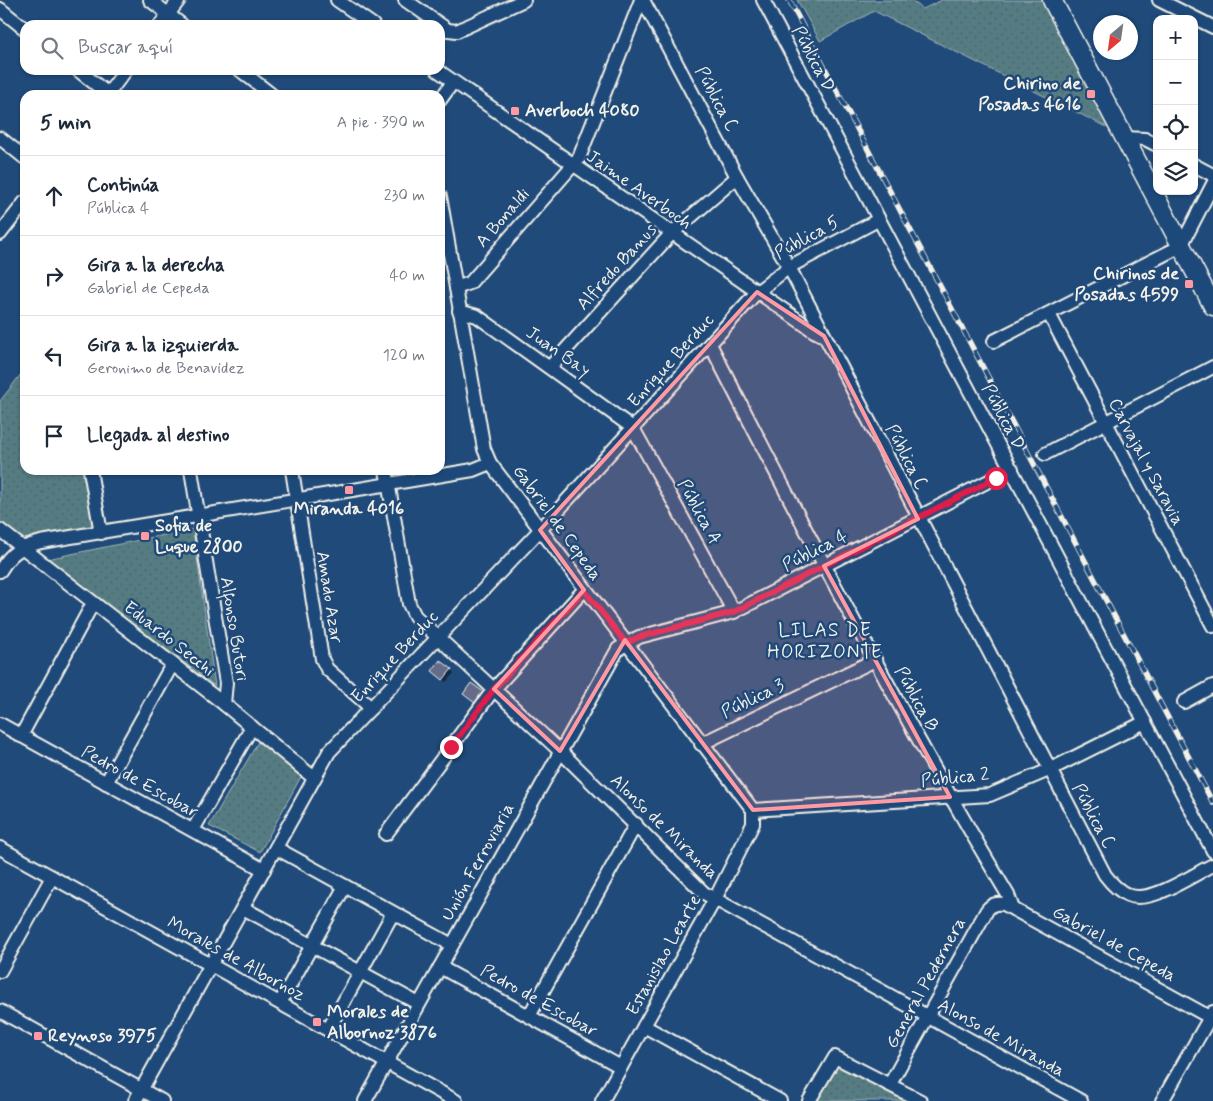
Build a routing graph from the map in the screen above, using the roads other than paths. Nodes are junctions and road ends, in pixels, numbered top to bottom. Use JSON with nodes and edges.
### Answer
{"nodes":[{"id":1,"x":150,"y":0,"type":"edge"},
{"id":2,"x":179,"y":0,"type":"edge"},
{"id":3,"x":337,"y":0,"type":"edge"},
{"id":4,"x":406,"y":0,"type":"edge"},
{"id":5,"x":524,"y":0,"type":"edge"},
{"id":6,"x":642,"y":0,"type":"edge"},
{"id":7,"x":763,"y":0,"type":"edge"},
{"id":8,"x":1052,"y":0,"type":"edge"},
{"id":9,"x":1159,"y":0,"type":"edge"},
{"id":10,"x":0,"y":9,"type":"edge"},
{"id":11,"x":168,"y":14,"type":"junction"},
{"id":12,"x":164,"y":20,"type":"edge"},
{"id":13,"x":176,"y":20,"type":"edge"},
{"id":14,"x":366,"y":20,"type":"edge"},
{"id":15,"x":434,"y":20,"type":"edge"},
{"id":16,"x":20,"y":25,"type":"edge"},
{"id":17,"x":1213,"y":27,"type":"edge"},
{"id":18,"x":445,"y":28,"type":"edge"},
{"id":19,"x":84,"y":75,"type":"edge"},
{"id":20,"x":122,"y":75,"type":"edge"},
{"id":21,"x":246,"y":75,"type":"edge"},
{"id":22,"x":444,"y":75,"type":"edge"},
{"id":23,"x":453,"y":82,"type":"junction"},
{"id":24,"x":102,"y":90,"type":"edge"},
{"id":25,"x":110,"y":90,"type":"edge"},
{"id":26,"x":266,"y":90,"type":"edge"},
{"id":27,"x":445,"y":93,"type":"edge"},
{"id":28,"x":0,"y":138,"type":"edge"},
{"id":29,"x":1124,"y":138,"type":"junction"},
{"id":30,"x":1153,"y":143,"type":"edge"},
{"id":31,"x":20,"y":154,"type":"edge"},
{"id":32,"x":573,"y":165,"type":"junction"},
{"id":33,"x":1198,"y":167,"type":"edge"},
{"id":34,"x":1213,"y":175,"type":"edge"},
{"id":35,"x":737,"y":178,"type":"junction"},
{"id":36,"x":1213,"y":184,"type":"edge"},
{"id":37,"x":20,"y":208,"type":"edge"},
{"id":38,"x":878,"y":220,"type":"junction"},
{"id":39,"x":445,"y":225,"type":"edge"},
{"id":40,"x":0,"y":234,"type":"edge"},
{"id":41,"x":671,"y":234,"type":"junction"},
{"id":42,"x":1181,"y":246,"type":"junction"},
{"id":43,"x":789,"y":267,"type":"junction"},
{"id":44,"x":456,"y":288,"type":"junction"},
{"id":45,"x":757,"y":292,"type":"junction"},
{"id":46,"x":1213,"y":306,"type":"edge"},
{"id":47,"x":460,"y":311,"type":"junction"},
{"id":48,"x":1049,"y":314,"type":"junction"},
{"id":49,"x":824,"y":336,"type":"junction"},
{"id":50,"x":994,"y":341,"type":"dead end"},
{"id":51,"x":710,"y":344,"type":"junction"},
{"id":52,"x":550,"y":367,"type":"junction"},
{"id":53,"x":1213,"y":367,"type":"edge"},
{"id":54,"x":1106,"y":423,"type":"junction"},
{"id":55,"x":633,"y":428,"type":"junction"},
{"id":56,"x":1045,"y":454,"type":"dead end"},
{"id":57,"x":490,"y":463,"type":"junction"},
{"id":58,"x":1012,"y":470,"type":"junction"},
{"id":59,"x":91,"y":475,"type":"edge"},
{"id":60,"x":192,"y":475,"type":"edge"},
{"id":61,"x":293,"y":475,"type":"edge"},
{"id":62,"x":387,"y":475,"type":"edge"},
{"id":63,"x":443,"y":475,"type":"edge"},
{"id":64,"x":445,"y":475,"type":"edge"},
{"id":65,"x":389,"y":484,"type":"junction"},
{"id":66,"x":297,"y":499,"type":"junction"},
{"id":67,"x":199,"y":518,"type":"junction"},
{"id":68,"x":918,"y":519,"type":"junction"},
{"id":69,"x":0,"y":530,"type":"edge"},
{"id":70,"x":540,"y":530,"type":"junction"},
{"id":71,"x":100,"y":533,"type":"junction"},
{"id":72,"x":23,"y":547,"type":"junction"},
{"id":73,"x":824,"y":566,"type":"junction"},
{"id":74,"x":0,"y":571,"type":"edge"},
{"id":75,"x":584,"y":590,"type":"junction"},
{"id":76,"x":93,"y":602,"type":"junction"},
{"id":77,"x":734,"y":612,"type":"junction"},
{"id":78,"x":1213,"y":626,"type":"edge"},
{"id":79,"x":438,"y":637,"type":"junction"},
{"id":80,"x":626,"y":643,"type":"junction"},
{"id":81,"x":874,"y":660,"type":"junction"},
{"id":82,"x":173,"y":664,"type":"junction"},
{"id":83,"x":1213,"y":686,"type":"edge"},
{"id":84,"x":494,"y":689,"type":"junction"},
{"id":85,"x":1184,"y":702,"type":"dead end"},
{"id":86,"x":224,"y":704,"type":"junction"},
{"id":87,"x":371,"y":708,"type":"junction"},
{"id":88,"x":1145,"y":722,"type":"junction"},
{"id":89,"x":0,"y":724,"type":"edge"},
{"id":90,"x":252,"y":727,"type":"junction"},
{"id":91,"x":21,"y":736,"type":"junction"},
{"id":92,"x":701,"y":744,"type":"junction"},
{"id":93,"x":560,"y":751,"type":"junction"},
{"id":94,"x":1049,"y":770,"type":"junction"},
{"id":95,"x":314,"y":778,"type":"junction"},
{"id":96,"x":106,"y":783,"type":"junction"},
{"id":97,"x":950,"y":798,"type":"junction"},
{"id":98,"x":753,"y":810,"type":"junction"},
{"id":99,"x":636,"y":824,"type":"junction"},
{"id":100,"x":193,"y":830,"type":"junction"},
{"id":101,"x":386,"y":834,"type":"dead end"},
{"id":102,"x":0,"y":848,"type":"edge"},
{"id":103,"x":276,"y":848,"type":"junction"},
{"id":104,"x":1213,"y":850,"type":"edge"},
{"id":105,"x":1213,"y":865,"type":"edge"},
{"id":106,"x":264,"y":870,"type":"junction"},
{"id":107,"x":52,"y":877,"type":"junction"},
{"id":108,"x":345,"y":886,"type":"junction"},
{"id":109,"x":715,"y":900,"type":"junction"},
{"id":110,"x":997,"y":903,"type":"joint"},
{"id":111,"x":243,"y":908,"type":"junction"},
{"id":112,"x":1013,"y":908,"type":"junction"},
{"id":113,"x":393,"y":913,"type":"junction"},
{"id":114,"x":452,"y":945,"type":"junction"},
{"id":115,"x":312,"y":946,"type":"junction"},
{"id":116,"x":211,"y":965,"type":"junction"},
{"id":117,"x":440,"y":967,"type":"junction"},
{"id":118,"x":0,"y":971,"type":"edge"},
{"id":119,"x":360,"y":972,"type":"junction"},
{"id":120,"x":280,"y":1004,"type":"junction"},
{"id":121,"x":419,"y":1004,"type":"junction"},
{"id":122,"x":0,"y":1011,"type":"edge"},
{"id":123,"x":530,"y":1016,"type":"junction"},
{"id":124,"x":1212,"y":1016,"type":"edge"},
{"id":125,"x":927,"y":1017,"type":"junction"},
{"id":126,"x":644,"y":1026,"type":"junction"},
{"id":127,"x":328,"y":1030,"type":"junction"},
{"id":128,"x":386,"y":1063,"type":"junction"},
{"id":129,"x":621,"y":1067,"type":"junction"},
{"id":130,"x":890,"y":1084,"type":"junction"},
{"id":131,"x":138,"y":1095,"type":"edge"},
{"id":132,"x":162,"y":1101,"type":"edge"},
{"id":133,"x":365,"y":1101,"type":"edge"},
{"id":134,"x":456,"y":1101,"type":"edge"},
{"id":135,"x":602,"y":1101,"type":"edge"},
{"id":136,"x":780,"y":1101,"type":"edge"},
{"id":137,"x":809,"y":1101,"type":"edge"},
{"id":138,"x":921,"y":1101,"type":"edge"},
{"id":139,"x":1081,"y":1101,"type":"edge"},
{"id":140,"x":1162,"y":1101,"type":"edge"}],
"edges":[{"from":1,"to":11,"type":"street"},
{"from":2,"to":11,"type":"street"},
{"from":3,"to":14,"type":"street"},
{"from":4,"to":15,"type":"street"},
{"from":5,"to":18,"type":"street"},
{"from":6,"to":32,"type":"street","name":"A Bonaldi"},
{"from":6,"to":35,"type":"street","name":"Pública C"},
{"from":7,"to":38,"type":"street","name":"Pública D"},
{"from":8,"to":29,"type":"main road"},
{"from":9,"to":17,"type":"street"},
{"from":10,"to":16,"type":"street"},
{"from":11,"to":12,"type":"street"},
{"from":11,"to":13,"type":"street"},
{"from":19,"to":24,"type":"street"},
{"from":20,"to":25,"type":"street"},
{"from":21,"to":26,"type":"street"},
{"from":22,"to":23,"type":"street","name":"Jaime Averboch"},
{"from":23,"to":27,"type":"street"},
{"from":23,"to":32,"type":"street","name":"Jaime Averboch"},
{"from":28,"to":31,"type":"street"},
{"from":29,"to":30,"type":"street"},
{"from":29,"to":42,"type":"main road"},
{"from":32,"to":41,"type":"street","name":"Jaime Averboch"},
{"from":32,"to":44,"type":"street","name":"A Bonaldi"},
{"from":33,"to":34,"type":"street"},
{"from":35,"to":41,"type":"street","name":"Alfredo Banus"},
{"from":35,"to":43,"type":"street","name":"Pública C"},
{"from":36,"to":42,"type":"street"},
{"from":37,"to":40,"type":"street"},
{"from":38,"to":43,"type":"street","name":"Pública 5"},
{"from":38,"to":58,"type":"street","name":"Pública D"},
{"from":39,"to":44,"type":"street","name":"Gabriel de Cepeda"},
{"from":41,"to":45,"type":"street","name":"Jaime Averboch"},
{"from":41,"to":52,"type":"street","name":"Alfredo Banus"},
{"from":42,"to":46,"type":"main road"},
{"from":42,"to":48,"type":"street"},
{"from":43,"to":45,"type":"street","name":"Pública 5"},
{"from":43,"to":49,"type":"street","name":"Pública C"},
{"from":44,"to":47,"type":"street","name":"Gabriel de Cepeda"},
{"from":45,"to":49,"type":"street","name":"Jaime Averboch"},
{"from":45,"to":51,"type":"street","name":"Enrique Berduc"},
{"from":47,"to":52,"type":"street","name":"Juan Bay"},
{"from":47,"to":57,"type":"street","name":"Gabriel de Cepeda"},
{"from":48,"to":50,"type":"street"},
{"from":48,"to":54,"type":"street","name":"Carvajal y Saravia"},
{"from":49,"to":68,"type":"street","name":"Pública C"},
{"from":51,"to":55,"type":"street","name":"Enrique Berduc"},
{"from":51,"to":73,"type":"street","name":"Pública B"},
{"from":52,"to":55,"type":"street","name":"Juan Bay"},
{"from":53,"to":54,"type":"street"},
{"from":54,"to":56,"type":"street"},
{"from":54,"to":78,"type":"street","name":"Carvajal y Saravia"},
{"from":55,"to":70,"type":"street","name":"Enrique Berduc"},
{"from":55,"to":77,"type":"street","name":"Pública A"},
{"from":57,"to":64,"type":"street"},
{"from":57,"to":70,"type":"street","name":"Gabriel de Cepeda"},
{"from":58,"to":68,"type":"street","name":"Pública 4"},
{"from":58,"to":88,"type":"street","name":"Pública D"},
{"from":59,"to":71,"type":"street"},
{"from":60,"to":67,"type":"street","name":"Alfonso Butori"},
{"from":61,"to":66,"type":"street","name":"Amado Azar"},
{"from":62,"to":65,"type":"street","name":"Alonso de Miranda"},
{"from":63,"to":65,"type":"street"},
{"from":65,"to":66,"type":"street"},
{"from":65,"to":79,"type":"street","name":"Alonso de Miranda"},
{"from":66,"to":67,"type":"street"},
{"from":66,"to":87,"type":"street","name":"Amado Azar"},
{"from":67,"to":71,"type":"street"},
{"from":67,"to":86,"type":"street","name":"Alfonso Butori"},
{"from":68,"to":73,"type":"street","name":"Pública 4"},
{"from":68,"to":94,"type":"street","name":"Pública C"},
{"from":69,"to":72,"type":"street","name":"Eduardo Secchi"},
{"from":70,"to":75,"type":"street","name":"Gabriel de Cepeda"},
{"from":70,"to":79,"type":"street","name":"Enrique Berduc"},
{"from":71,"to":72,"type":"street"},
{"from":72,"to":74,"type":"street"},
{"from":72,"to":76,"type":"street","name":"Eduardo Secchi"},
{"from":73,"to":77,"type":"street","name":"Pública 4"},
{"from":73,"to":81,"type":"street","name":"Pública B"},
{"from":75,"to":80,"type":"street","name":"Gabriel de Cepeda"},
{"from":75,"to":84,"type":"street"},
{"from":76,"to":82,"type":"street","name":"Eduardo Secchi"},
{"from":76,"to":91,"type":"street"},
{"from":77,"to":80,"type":"street","name":"Pública 4"},
{"from":79,"to":84,"type":"street","name":"Alonso de Miranda"},
{"from":79,"to":87,"type":"street","name":"Enrique Berduc"},
{"from":80,"to":92,"type":"street","name":"Gabriel de Cepeda"},
{"from":80,"to":93,"type":"street","name":"Unión Ferroviaria"},
{"from":81,"to":92,"type":"street","name":"Pública 3"},
{"from":81,"to":97,"type":"street","name":"Pública B"},
{"from":82,"to":86,"type":"street","name":"Eduardo Secchi"},
{"from":82,"to":96,"type":"street"},
{"from":83,"to":85,"type":"street"},
{"from":84,"to":93,"type":"street","name":"Alonso de Miranda"},
{"from":84,"to":101,"type":"street"},
{"from":86,"to":90,"type":"street","name":"Eduardo Secchi"},
{"from":87,"to":95,"type":"street","name":"Enrique Berduc"},
{"from":88,"to":94,"type":"street","name":"Pública 2"},
{"from":88,"to":104,"type":"street","name":"Pública D"},
{"from":89,"to":91,"type":"street","name":"Pedro de Escobar"},
{"from":90,"to":95,"type":"street","name":"Eduardo Secchi"},
{"from":90,"to":100,"type":"street"},
{"from":91,"to":96,"type":"street","name":"Pedro de Escobar"},
{"from":92,"to":98,"type":"street","name":"Gabriel de Cepeda"},
{"from":93,"to":99,"type":"street","name":"Alonso de Miranda"},
{"from":93,"to":114,"type":"street","name":"Unión Ferroviaria"},
{"from":94,"to":97,"type":"street","name":"Pública 2"},
{"from":94,"to":105,"type":"street","name":"Pública C"},
{"from":95,"to":103,"type":"street","name":"Enrique Berduc"},
{"from":96,"to":100,"type":"street","name":"Pedro de Escobar"},
{"from":97,"to":98,"type":"street","name":"Pública 2"},
{"from":97,"to":112,"type":"street","name":"Pública B"},
{"from":98,"to":109,"type":"street","name":"Estanislao Learte"},
{"from":99,"to":109,"type":"street","name":"Alonso de Miranda"},
{"from":99,"to":123,"type":"street"},
{"from":100,"to":106,"type":"street","name":"Pedro de Escobar"},
{"from":102,"to":107,"type":"street","name":"Morales de Albornoz"},
{"from":103,"to":106,"type":"street","name":"Enrique Berduc"},
{"from":103,"to":108,"type":"street"},
{"from":106,"to":111,"type":"street","name":"Enrique Berduc"},
{"from":107,"to":116,"type":"street","name":"Morales de Albornoz"},
{"from":107,"to":118,"type":"street"},
{"from":108,"to":113,"type":"street"},
{"from":108,"to":115,"type":"street"},
{"from":109,"to":125,"type":"street","name":"Alonso de Miranda"},
{"from":109,"to":126,"type":"street","name":"Estanislao Learte"},
{"from":110,"to":112,"type":"street","name":"Gabriel de Cepeda"},
{"from":110,"to":125,"type":"street","name":"General Pedernera"},
{"from":111,"to":115,"type":"street"},
{"from":111,"to":116,"type":"street","name":"Enrique Berduc"},
{"from":112,"to":124,"type":"street","name":"Gabriel de Cepeda"},
{"from":113,"to":114,"type":"street"},
{"from":113,"to":119,"type":"street"},
{"from":114,"to":117,"type":"street","name":"Unión Ferroviaria"},
{"from":115,"to":119,"type":"street"},
{"from":115,"to":120,"type":"street"},
{"from":116,"to":120,"type":"street","name":"Morales de Albornoz"},
{"from":116,"to":131,"type":"street","name":"Enrique Berduc"},
{"from":117,"to":121,"type":"street","name":"Unión Ferroviaria"},
{"from":117,"to":123,"type":"street","name":"Pedro de Escobar"},
{"from":119,"to":121,"type":"street"},
{"from":119,"to":127,"type":"street"},
{"from":120,"to":127,"type":"street","name":"Morales de Albornoz"},
{"from":121,"to":128,"type":"street","name":"Unión Ferroviaria"},
{"from":122,"to":131,"type":"street"},
{"from":123,"to":129,"type":"street","name":"Pedro de Escobar"},
{"from":124,"to":140,"type":"street"},
{"from":125,"to":130,"type":"street","name":"General Pedernera"},
{"from":125,"to":139,"type":"street","name":"Alonso de Miranda"},
{"from":126,"to":129,"type":"street","name":"Estanislao Learte"},
{"from":126,"to":136,"type":"street"},
{"from":127,"to":128,"type":"street","name":"Morales de Albornoz"},
{"from":128,"to":133,"type":"street","name":"Unión Ferroviaria"},
{"from":128,"to":134,"type":"street","name":"Morales de Albornoz"},
{"from":129,"to":135,"type":"street","name":"Estanislao Learte"},
{"from":130,"to":137,"type":"street"},
{"from":130,"to":138,"type":"street"},
{"from":131,"to":132,"type":"street"}]}
